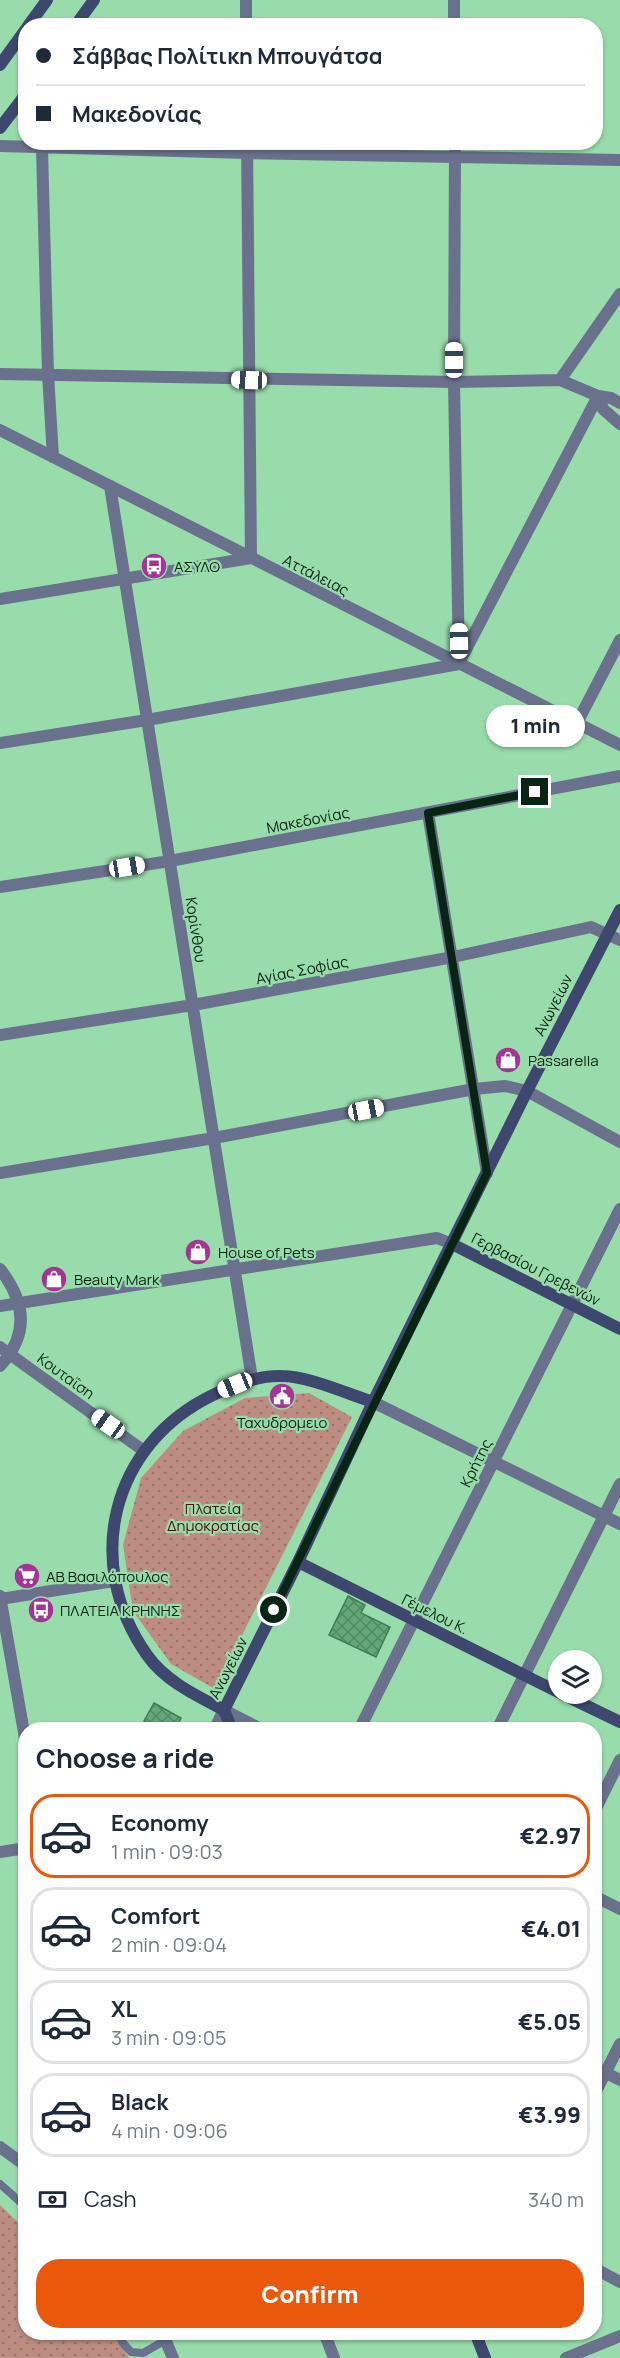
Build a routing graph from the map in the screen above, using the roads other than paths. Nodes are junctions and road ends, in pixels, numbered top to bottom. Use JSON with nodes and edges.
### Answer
{"nodes":[{"id":1,"x":47,"y":0,"type":"edge"},
{"id":2,"x":94,"y":0,"type":"edge"},
{"id":3,"x":246,"y":0,"type":"edge"},
{"id":4,"x":454,"y":0,"type":"edge"},
{"id":5,"x":34,"y":18,"type":"edge"},
{"id":6,"x":81,"y":18,"type":"edge"},
{"id":7,"x":246,"y":18,"type":"edge"},
{"id":8,"x":454,"y":18,"type":"edge"},
{"id":9,"x":18,"y":40,"type":"edge"},
{"id":10,"x":0,"y":65,"type":"edge"},
{"id":11,"x":18,"y":104,"type":"edge"},
{"id":12,"x":0,"y":128,"type":"edge"},
{"id":13,"x":0,"y":146,"type":"edge"},
{"id":14,"x":18,"y":147,"type":"edge"},
{"id":15,"x":42,"y":150,"type":"edge"},
{"id":16,"x":247,"y":150,"type":"edge"},
{"id":17,"x":293,"y":150,"type":"edge"},
{"id":18,"x":455,"y":150,"type":"edge"},
{"id":19,"x":455,"y":157,"type":"junction"},
{"id":20,"x":620,"y":160,"type":"edge"},
{"id":21,"x":620,"y":294,"type":"edge"},
{"id":22,"x":0,"y":374,"type":"edge"},
{"id":23,"x":48,"y":374,"type":"junction"},
{"id":24,"x":249,"y":380,"type":"junction"},
{"id":25,"x":560,"y":380,"type":"junction"},
{"id":26,"x":454,"y":382,"type":"junction"},
{"id":27,"x":598,"y":396,"type":"junction"},
{"id":28,"x":620,"y":403,"type":"edge"},
{"id":29,"x":620,"y":424,"type":"edge"},
{"id":30,"x":0,"y":430,"type":"edge"},
{"id":31,"x":53,"y":457,"type":"junction"},
{"id":32,"x":110,"y":486,"type":"junction"},
{"id":33,"x":251,"y":558,"type":"junction"},
{"id":34,"x":125,"y":579,"type":"junction"},
{"id":35,"x":0,"y":599,"type":"edge"},
{"id":36,"x":620,"y":640,"type":"edge"},
{"id":37,"x":459,"y":664,"type":"junction"},
{"id":38,"x":147,"y":720,"type":"junction"},
{"id":39,"x":577,"y":723,"type":"junction"},
{"id":40,"x":0,"y":743,"type":"edge"},
{"id":41,"x":620,"y":745,"type":"edge"},
{"id":42,"x":620,"y":776,"type":"edge"},
{"id":43,"x":428,"y":813,"type":"junction"},
{"id":44,"x":170,"y":861,"type":"junction"},
{"id":45,"x":0,"y":887,"type":"edge"},
{"id":46,"x":620,"y":910,"type":"edge"},
{"id":47,"x":607,"y":933,"type":"junction"},
{"id":48,"x":620,"y":940,"type":"edge"},
{"id":49,"x":453,"y":957,"type":"junction"},
{"id":50,"x":193,"y":1005,"type":"junction"},
{"id":51,"x":0,"y":1035,"type":"edge"},
{"id":52,"x":474,"y":1089,"type":"junction"},
{"id":53,"x":527,"y":1091,"type":"junction"},
{"id":54,"x":214,"y":1138,"type":"junction"},
{"id":55,"x":620,"y":1142,"type":"edge"},
{"id":56,"x":0,"y":1173,"type":"edge"},
{"id":57,"x":487,"y":1173,"type":"junction"},
{"id":58,"x":620,"y":1209,"type":"edge"},
{"id":59,"x":452,"y":1244,"type":"junction"},
{"id":60,"x":0,"y":1269,"type":"edge"},
{"id":61,"x":235,"y":1270,"type":"junction"},
{"id":62,"x":20,"y":1303,"type":"junction"},
{"id":63,"x":572,"y":1304,"type":"junction"},
{"id":64,"x":0,"y":1306,"type":"edge"},
{"id":65,"x":620,"y":1329,"type":"edge"},
{"id":66,"x":0,"y":1347,"type":"edge"},
{"id":67,"x":11,"y":1355,"type":"junction"},
{"id":68,"x":0,"y":1366,"type":"edge"},
{"id":69,"x":252,"y":1379,"type":"junction"},
{"id":70,"x":374,"y":1402,"type":"junction"},
{"id":71,"x":144,"y":1450,"type":"junction"},
{"id":72,"x":494,"y":1461,"type":"junction"},
{"id":73,"x":620,"y":1484,"type":"edge"},
{"id":74,"x":604,"y":1516,"type":"junction"},
{"id":75,"x":620,"y":1524,"type":"edge"},
{"id":76,"x":298,"y":1562,"type":"junction"},
{"id":77,"x":114,"y":1581,"type":"junction"},
{"id":78,"x":0,"y":1598,"type":"edge"},
{"id":79,"x":414,"y":1620,"type":"junction"},
{"id":80,"x":525,"y":1675,"type":"junction"},
{"id":81,"x":548,"y":1687,"type":"edge"},
{"id":82,"x":583,"y":1704,"type":"edge"},
{"id":83,"x":224,"y":1710,"type":"junction"},
{"id":84,"x":22,"y":1722,"type":"edge"},
{"id":85,"x":218,"y":1722,"type":"edge"},
{"id":86,"x":229,"y":1722,"type":"edge"},
{"id":87,"x":247,"y":1722,"type":"edge"},
{"id":88,"x":363,"y":1722,"type":"edge"},
{"id":89,"x":501,"y":1722,"type":"edge"},
{"id":90,"x":620,"y":1722,"type":"edge"},
{"id":91,"x":620,"y":1761,"type":"edge"},
{"id":92,"x":602,"y":1796,"type":"edge"},
{"id":93,"x":18,"y":1849,"type":"edge"},
{"id":94,"x":0,"y":1852,"type":"edge"},
{"id":95,"x":602,"y":1900,"type":"edge"},
{"id":96,"x":620,"y":1909,"type":"edge"},
{"id":97,"x":620,"y":2044,"type":"edge"},
{"id":98,"x":602,"y":2067,"type":"edge"},
{"id":99,"x":602,"y":2071,"type":"edge"},
{"id":100,"x":620,"y":2080,"type":"edge"},
{"id":101,"x":0,"y":2147,"type":"edge"},
{"id":102,"x":18,"y":2156,"type":"edge"},
{"id":103,"x":0,"y":2184,"type":"edge"},
{"id":104,"x":18,"y":2200,"type":"edge"},
{"id":105,"x":602,"y":2272,"type":"edge"},
{"id":106,"x":620,"y":2282,"type":"edge"},
{"id":107,"x":620,"y":2336,"type":"edge"},
{"id":108,"x":121,"y":2340,"type":"edge"},
{"id":109,"x":161,"y":2340,"type":"edge"},
{"id":110,"x":169,"y":2340,"type":"edge"},
{"id":111,"x":327,"y":2340,"type":"edge"},
{"id":112,"x":478,"y":2340,"type":"edge"},
{"id":113,"x":172,"y":2358,"type":"edge"},
{"id":114,"x":334,"y":2358,"type":"edge"},
{"id":115,"x":485,"y":2358,"type":"edge"},
{"id":116,"x":566,"y":2358,"type":"edge"}],
"edges":[{"from":1,"to":5,"type":"main road"},
{"from":2,"to":6,"type":"main road"},
{"from":3,"to":7,"type":"street"},
{"from":4,"to":8,"type":"street"},
{"from":9,"to":10,"type":"main road"},
{"from":11,"to":12,"type":"main road"},
{"from":13,"to":14,"type":"street"},
{"from":15,"to":23,"type":"street"},
{"from":16,"to":24,"type":"street"},
{"from":17,"to":19,"type":"street"},
{"from":18,"to":19,"type":"street"},
{"from":19,"to":20,"type":"street"},
{"from":19,"to":26,"type":"street"},
{"from":21,"to":25,"type":"street"},
{"from":22,"to":23,"type":"street"},
{"from":23,"to":24,"type":"street"},
{"from":23,"to":31,"type":"street"},
{"from":24,"to":26,"type":"street"},
{"from":24,"to":33,"type":"street"},
{"from":25,"to":26,"type":"street"},
{"from":25,"to":27,"type":"street"},
{"from":26,"to":37,"type":"street"},
{"from":27,"to":28,"type":"street"},
{"from":27,"to":29,"type":"street"},
{"from":27,"to":37,"type":"street"},
{"from":30,"to":31,"type":"street","name":"Αττάλειας"},
{"from":31,"to":32,"type":"street","name":"Αττάλειας"},
{"from":32,"to":33,"type":"street","name":"Αττάλειας"},
{"from":32,"to":34,"type":"street","name":"Κορίνθου"},
{"from":33,"to":34,"type":"street"},
{"from":33,"to":37,"type":"street","name":"Αττάλειας"},
{"from":34,"to":35,"type":"street"},
{"from":34,"to":38,"type":"street","name":"Κορίνθου"},
{"from":36,"to":39,"type":"street"},
{"from":37,"to":38,"type":"street"},
{"from":37,"to":39,"type":"street","name":"Αττάλειας"},
{"from":38,"to":40,"type":"street"},
{"from":38,"to":44,"type":"street","name":"Κορίνθου"},
{"from":39,"to":41,"type":"street","name":"Αττάλειας"},
{"from":42,"to":43,"type":"street","name":"Μακεδονίας"},
{"from":43,"to":44,"type":"street","name":"Μακεδονίας"},
{"from":43,"to":49,"type":"street"},
{"from":44,"to":45,"type":"street","name":"Μακεδονίας"},
{"from":44,"to":50,"type":"street","name":"Κορίνθου"},
{"from":46,"to":47,"type":"main road","name":"Ανωγείων"},
{"from":47,"to":48,"type":"street"},
{"from":47,"to":49,"type":"street","name":"Αγίας Σοφίας"},
{"from":47,"to":53,"type":"main road","name":"Ανωγείων"},
{"from":49,"to":50,"type":"street","name":"Αγίας Σοφίας"},
{"from":49,"to":52,"type":"street"},
{"from":50,"to":51,"type":"street","name":"Αγίας Σοφίας"},
{"from":50,"to":54,"type":"street","name":"Κορίνθου"},
{"from":52,"to":53,"type":"street"},
{"from":52,"to":54,"type":"street"},
{"from":52,"to":57,"type":"street"},
{"from":53,"to":55,"type":"street"},
{"from":53,"to":57,"type":"main road","name":"Ανωγείων"},
{"from":54,"to":56,"type":"street"},
{"from":54,"to":61,"type":"street","name":"Κορίνθου"},
{"from":57,"to":59,"type":"main road","name":"Ανωγείων"},
{"from":58,"to":63,"type":"street","name":"Κρήτης"},
{"from":59,"to":61,"type":"street","name":"Γερβασίου Γρεβενών"},
{"from":59,"to":63,"type":"main road","name":"Γερβασίου Γρεβενών"},
{"from":59,"to":70,"type":"main road","name":"Ανωγείων"},
{"from":60,"to":62,"type":"street"},
{"from":61,"to":62,"type":"street"},
{"from":61,"to":69,"type":"street","name":"Κορίνθου"},
{"from":62,"to":64,"type":"street"},
{"from":62,"to":67,"type":"street"},
{"from":63,"to":65,"type":"main road","name":"Γερβασίου Γρεβενών"},
{"from":63,"to":72,"type":"street","name":"Κρήτης"},
{"from":66,"to":67,"type":"street","name":"Κουταΐση"},
{"from":67,"to":68,"type":"street"},
{"from":67,"to":71,"type":"street","name":"Κουταΐση"},
{"from":69,"to":70,"type":"main road"},
{"from":69,"to":71,"type":"main road"},
{"from":70,"to":72,"type":"street"},
{"from":70,"to":76,"type":"main road","name":"Ανωγείων"},
{"from":71,"to":77,"type":"main road"},
{"from":72,"to":74,"type":"street"},
{"from":72,"to":79,"type":"street","name":"Κρήτης"},
{"from":73,"to":74,"type":"street"},
{"from":74,"to":75,"type":"street"},
{"from":74,"to":80,"type":"street"},
{"from":76,"to":79,"type":"main road","name":"Γέμελου Κ."},
{"from":76,"to":83,"type":"main road","name":"Ανωγείων"},
{"from":77,"to":78,"type":"street"},
{"from":77,"to":83,"type":"main road"},
{"from":78,"to":84,"type":"street"},
{"from":79,"to":80,"type":"main road","name":"Γέμελου Κ."},
{"from":79,"to":88,"type":"street","name":"Κρήτης"},
{"from":80,"to":81,"type":"main road","name":"Γέμελου Κ."},
{"from":80,"to":89,"type":"street"},
{"from":82,"to":90,"type":"main road","name":"Γέμελου Κ."},
{"from":83,"to":85,"type":"street","name":"Ανωγείων"},
{"from":83,"to":86,"type":"main road"},
{"from":83,"to":87,"type":"street"},
{"from":91,"to":92,"type":"street"},
{"from":93,"to":94,"type":"street"},
{"from":95,"to":96,"type":"street"},
{"from":97,"to":98,"type":"street"},
{"from":99,"to":100,"type":"street"},
{"from":101,"to":102,"type":"street"},
{"from":103,"to":104,"type":"lane"},
{"from":105,"to":106,"type":"street"},
{"from":107,"to":116,"type":"street"},
{"from":108,"to":109,"type":"lane"},
{"from":110,"to":113,"type":"street"},
{"from":111,"to":114,"type":"street"},
{"from":112,"to":115,"type":"main road"}]}
